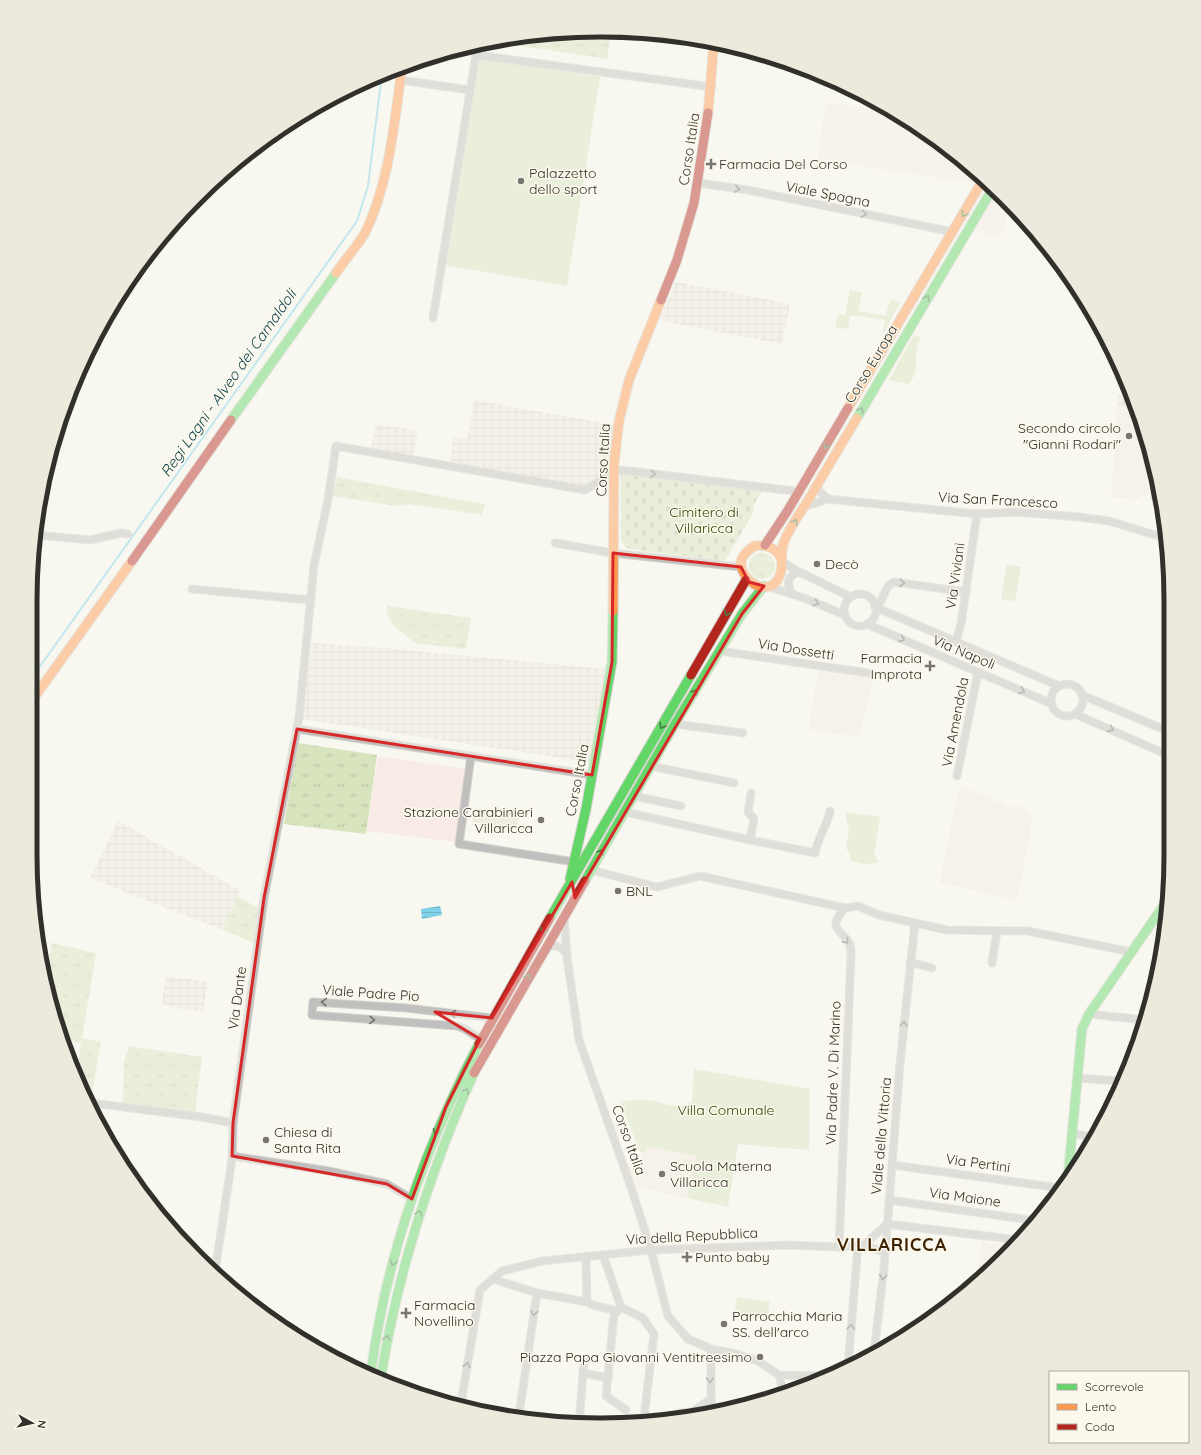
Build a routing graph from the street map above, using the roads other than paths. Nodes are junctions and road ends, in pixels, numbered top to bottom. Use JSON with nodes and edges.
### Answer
{"nodes":[{"id":1,"x":714,"y":49,"type":"edge"},
{"id":2,"x":401,"y":74,"type":"edge"},
{"id":3,"x":400,"y":80,"type":"junction"},
{"id":4,"x":712,"y":87,"type":"junction"},
{"id":5,"x":470,"y":90,"type":"junction"},
{"id":6,"x":698,"y":182,"type":"junction"},
{"id":7,"x":980,"y":185,"type":"edge"},
{"id":8,"x":990,"y":193,"type":"edge"},
{"id":9,"x":953,"y":232,"type":"junction"},
{"id":10,"x":433,"y":318,"type":"dead end"},
{"id":11,"x":614,"y":472,"type":"junction"},
{"id":12,"x":817,"y":484,"type":"junction"},
{"id":13,"x":798,"y":493,"type":"junction"},
{"id":14,"x":828,"y":499,"type":"junction"},
{"id":15,"x":803,"y":507,"type":"junction"},
{"id":16,"x":977,"y":514,"type":"junction"},
{"id":17,"x":128,"y":534,"type":"dead end"},
{"id":18,"x":41,"y":535,"type":"edge"},
{"id":19,"x":1160,"y":536,"type":"edge"},
{"id":20,"x":555,"y":542,"type":"dead end"},
{"id":21,"x":765,"y":545,"type":"junction"},
{"id":22,"x":614,"y":554,"type":"junction"},
{"id":23,"x":782,"y":559,"type":"junction"},
{"id":24,"x":741,"y":567,"type":"junction"},
{"id":25,"x":802,"y":573,"type":"junction"},
{"id":26,"x":746,"y":580,"type":"junction"},
{"id":27,"x":765,"y":586,"type":"junction"},
{"id":28,"x":192,"y":589,"type":"dead end"},
{"id":29,"x":966,"y":592,"type":"junction"},
{"id":30,"x":792,"y":594,"type":"junction"},
{"id":31,"x":851,"y":597,"type":"junction"},
{"id":32,"x":310,"y":600,"type":"junction"},
{"id":33,"x":877,"y":607,"type":"junction"},
{"id":34,"x":845,"y":615,"type":"junction"},
{"id":35,"x":867,"y":624,"type":"junction"},
{"id":36,"x":956,"y":641,"type":"junction"},
{"id":37,"x":720,"y":650,"type":"junction"},
{"id":38,"x":978,"y":672,"type":"junction"},
{"id":39,"x":868,"y":673,"type":"dead end"},
{"id":40,"x":1059,"y":686,"type":"junction"},
{"id":41,"x":37,"y":694,"type":"edge"},
{"id":42,"x":1082,"y":695,"type":"junction"},
{"id":43,"x":1052,"y":704,"type":"junction"},
{"id":44,"x":1075,"y":714,"type":"junction"},
{"id":45,"x":675,"y":724,"type":"junction"},
{"id":46,"x":298,"y":729,"type":"junction"},
{"id":47,"x":1164,"y":729,"type":"edge"},
{"id":48,"x":743,"y":733,"type":"dead end"},
{"id":49,"x":1164,"y":753,"type":"edge"},
{"id":50,"x":472,"y":756,"type":"junction"},
{"id":51,"x":650,"y":766,"type":"junction"},
{"id":52,"x":592,"y":775,"type":"junction"},
{"id":53,"x":957,"y":776,"type":"dead end"},
{"id":54,"x":734,"y":783,"type":"dead end"},
{"id":55,"x":752,"y":793,"type":"dead end"},
{"id":56,"x":634,"y":796,"type":"junction"},
{"id":57,"x":681,"y":806,"type":"dead end"},
{"id":58,"x":830,"y":811,"type":"dead end"},
{"id":59,"x":625,"y":812,"type":"junction"},
{"id":60,"x":750,"y":840,"type":"junction"},
{"id":61,"x":579,"y":842,"type":"junction"},
{"id":62,"x":592,"y":847,"type":"junction"},
{"id":63,"x":575,"y":862,"type":"junction"},
{"id":64,"x":591,"y":870,"type":"junction"},
{"id":65,"x":565,"y":894,"type":"junction"},
{"id":66,"x":574,"y":900,"type":"junction"},
{"id":67,"x":845,"y":908,"type":"junction"},
{"id":68,"x":1161,"y":909,"type":"edge"},
{"id":69,"x":564,"y":916,"type":"junction"},
{"id":70,"x":915,"y":923,"type":"junction"},
{"id":71,"x":997,"y":932,"type":"junction"},
{"id":72,"x":544,"y":949,"type":"junction"},
{"id":73,"x":1131,"y":952,"type":"junction"},
{"id":74,"x":567,"y":955,"type":"junction"},
{"id":75,"x":910,"y":962,"type":"junction"},
{"id":76,"x":992,"y":963,"type":"dead end"},
{"id":77,"x":932,"y":968,"type":"dead end"},
{"id":78,"x":1090,"y":1014,"type":"junction"},
{"id":79,"x":492,"y":1018,"type":"junction"},
{"id":80,"x":1139,"y":1019,"type":"edge"},
{"id":81,"x":480,"y":1039,"type":"junction"},
{"id":82,"x":1077,"y":1078,"type":"junction"},
{"id":83,"x":1116,"y":1081,"type":"edge"},
{"id":84,"x":95,"y":1103,"type":"edge"},
{"id":85,"x":233,"y":1123,"type":"junction"},
{"id":86,"x":1071,"y":1134,"type":"junction"},
{"id":87,"x":1089,"y":1136,"type":"edge"},
{"id":88,"x":232,"y":1156,"type":"junction"},
{"id":89,"x":892,"y":1165,"type":"junction"},
{"id":90,"x":1069,"y":1169,"type":"edge"},
{"id":91,"x":1055,"y":1187,"type":"edge"},
{"id":92,"x":412,"y":1199,"type":"junction"},
{"id":93,"x":889,"y":1200,"type":"junction"},
{"id":94,"x":1030,"y":1219,"type":"edge"},
{"id":95,"x":887,"y":1224,"type":"junction"},
{"id":96,"x":1012,"y":1239,"type":"edge"},
{"id":97,"x":861,"y":1245,"type":"junction"},
{"id":98,"x":839,"y":1247,"type":"junction"},
{"id":99,"x":651,"y":1250,"type":"junction"},
{"id":100,"x":884,"y":1252,"type":"junction"},
{"id":101,"x":603,"y":1255,"type":"junction"},
{"id":102,"x":586,"y":1257,"type":"junction"},
{"id":103,"x":216,"y":1266,"type":"edge"},
{"id":104,"x":493,"y":1279,"type":"junction"},
{"id":105,"x":537,"y":1293,"type":"junction"},
{"id":106,"x":587,"y":1302,"type":"junction"},
{"id":107,"x":619,"y":1309,"type":"junction"},
{"id":108,"x":875,"y":1347,"type":"edge"},
{"id":109,"x":711,"y":1349,"type":"junction"},
{"id":110,"x":584,"y":1361,"type":"dead end"},
{"id":111,"x":849,"y":1361,"type":"edge"},
{"id":112,"x":372,"y":1369,"type":"edge"},
{"id":113,"x":381,"y":1373,"type":"edge"},
{"id":114,"x":583,"y":1373,"type":"junction"},
{"id":115,"x":779,"y":1375,"type":"junction"},
{"id":116,"x":814,"y":1376,"type":"edge"},
{"id":117,"x":608,"y":1378,"type":"junction"},
{"id":118,"x":782,"y":1388,"type":"edge"},
{"id":119,"x":711,"y":1399,"type":"junction"},
{"id":120,"x":461,"y":1400,"type":"edge"},
{"id":121,"x":711,"y":1407,"type":"edge"},
{"id":122,"x":698,"y":1409,"type":"edge"},
{"id":123,"x":626,"y":1410,"type":"dead end"},
{"id":124,"x":519,"y":1412,"type":"edge"},
{"id":125,"x":644,"y":1416,"type":"edge"},
{"id":126,"x":579,"y":1417,"type":"edge"}],
"edges":[{"from":1,"to":4,"type":"main road","name":"Corso Italia"},
{"from":2,"to":3,"type":"main road"},
{"from":3,"to":5,"type":"street"},
{"from":3,"to":41,"type":"main road"},
{"from":4,"to":5,"type":"street"},
{"from":4,"to":6,"type":"main road","name":"Corso Italia"},
{"from":5,"to":10,"type":"street"},
{"from":6,"to":9,"type":"street","name":"Viale Spagna","one_way":true},
{"from":6,"to":11,"type":"main road","name":"Corso Italia"},
{"from":7,"to":9,"type":"main road","name":"Corso Europa","one_way":true},
{"from":12,"to":8,"type":"main road","name":"Corso Europa","one_way":true},
{"from":9,"to":13,"type":"main road","name":"Corso Europa","one_way":true},
{"from":11,"to":13,"type":"street","one_way":true},
{"from":11,"to":22,"type":"main road","name":"Corso Italia"},
{"from":11,"to":32,"type":"street","name":"Via Dante"},
{"from":12,"to":14,"type":"street"},
{"from":12,"to":15,"type":"main road","name":"Corso Europa"},
{"from":13,"to":21,"type":"main road","name":"Corso Europa"},
{"from":14,"to":15,"type":"street","name":"Via San Francesco"},
{"from":14,"to":16,"type":"street","name":"Via San Francesco"},
{"from":23,"to":15,"type":"main road","name":"Corso Europa","one_way":true},
{"from":16,"to":19,"type":"street","name":"Via San Francesco"},
{"from":16,"to":29,"type":"street","name":"Via Viviani"},
{"from":17,"to":18,"type":"street"},
{"from":20,"to":22,"type":"street"},
{"from":21,"to":23,"type":"main road"},
{"from":21,"to":24,"type":"main road"},
{"from":22,"to":24,"type":"street"},
{"from":22,"to":52,"type":"main road","name":"Corso Italia"},
{"from":23,"to":25,"type":"street"},
{"from":23,"to":27,"type":"main road"},
{"from":24,"to":26,"type":"main road"},
{"from":25,"to":30,"type":"street"},
{"from":25,"to":31,"type":"street"},
{"from":26,"to":27,"type":"main road"},
{"from":26,"to":62,"type":"main road","one_way":true},
{"from":27,"to":30,"type":"street"},
{"from":27,"to":37,"type":"main road"},
{"from":28,"to":32,"type":"street"},
{"from":33,"to":29,"type":"street","one_way":true},
{"from":29,"to":36,"type":"street","name":"Via Viviani"},
{"from":30,"to":34,"type":"street","one_way":true},
{"from":31,"to":33,"type":"street"},
{"from":31,"to":34,"type":"street"},
{"from":32,"to":46,"type":"street","name":"Via Dante"},
{"from":33,"to":35,"type":"street"},
{"from":33,"to":36,"type":"street","name":"Via Napoli"},
{"from":34,"to":35,"type":"street"},
{"from":35,"to":38,"type":"street","name":"Via Napoli","one_way":true},
{"from":36,"to":40,"type":"street","name":"Via Napoli"},
{"from":37,"to":39,"type":"street","name":"Via Dossetti"},
{"from":45,"to":37,"type":"main road","one_way":true},
{"from":38,"to":43,"type":"street","name":"Via Napoli","one_way":true},
{"from":38,"to":53,"type":"street","name":"Via Amendola"},
{"from":40,"to":42,"type":"street"},
{"from":40,"to":43,"type":"street"},
{"from":42,"to":44,"type":"street"},
{"from":42,"to":47,"type":"street"},
{"from":43,"to":44,"type":"street"},
{"from":44,"to":49,"type":"street","one_way":true},
{"from":45,"to":48,"type":"street"},
{"from":45,"to":51,"type":"main road"},
{"from":46,"to":50,"type":"street"},
{"from":46,"to":85,"type":"street","name":"Via Dante"},
{"from":50,"to":52,"type":"street"},
{"from":50,"to":63,"type":"street"},
{"from":51,"to":54,"type":"street"},
{"from":51,"to":56,"type":"main road"},
{"from":52,"to":61,"type":"main road","name":"Corso Italia"},
{"from":55,"to":60,"type":"street"},
{"from":56,"to":57,"type":"street"},
{"from":56,"to":59,"type":"main road"},
{"from":58,"to":60,"type":"street"},
{"from":59,"to":60,"type":"street"},
{"from":64,"to":59,"type":"main road","one_way":true},
{"from":61,"to":62,"type":"street"},
{"from":61,"to":63,"type":"main road","name":"Corso Italia"},
{"from":62,"to":65,"type":"main road"},
{"from":63,"to":65,"type":"main road","name":"Corso Italia"},
{"from":64,"to":66,"type":"main road"},
{"from":64,"to":67,"type":"street"},
{"from":65,"to":66,"type":"main road"},
{"from":65,"to":69,"type":"main road"},
{"from":65,"to":79,"type":"main road","one_way":true},
{"from":66,"to":69,"type":"main road"},
{"from":67,"to":70,"type":"street"},
{"from":67,"to":98,"type":"street","name":"Via Padre V. Di Marino","one_way":true},
{"from":68,"to":73,"type":"main road"},
{"from":69,"to":72,"type":"main road"},
{"from":69,"to":74,"type":"street","name":"Corso Italia"},
{"from":70,"to":71,"type":"street"},
{"from":70,"to":75,"type":"street","name":"Viale della Vittoria"},
{"from":71,"to":73,"type":"street"},
{"from":71,"to":76,"type":"street"},
{"from":72,"to":74,"type":"street"},
{"from":113,"to":72,"type":"main road","one_way":true},
{"from":73,"to":78,"type":"main road"},
{"from":74,"to":99,"type":"street","name":"Corso Italia"},
{"from":75,"to":77,"type":"street"},
{"from":89,"to":75,"type":"street","name":"Viale della Vittoria","one_way":true},
{"from":78,"to":80,"type":"street"},
{"from":78,"to":82,"type":"main road"},
{"from":79,"to":81,"type":"main road"},
{"from":79,"to":81,"type":"street","name":"Viale Padre Pio","one_way":true},
{"from":81,"to":92,"type":"main road","one_way":true},
{"from":82,"to":83,"type":"street"},
{"from":82,"to":86,"type":"main road"},
{"from":84,"to":85,"type":"street"},
{"from":85,"to":88,"type":"street","name":"Via Dante"},
{"from":86,"to":87,"type":"street"},
{"from":86,"to":90,"type":"main road"},
{"from":88,"to":92,"type":"street"},
{"from":88,"to":103,"type":"street","name":"Via Dante"},
{"from":89,"to":91,"type":"street","name":"Via Pertini"},
{"from":89,"to":93,"type":"street","name":"Viale della Vittoria"},
{"from":92,"to":112,"type":"main road","one_way":true},
{"from":93,"to":94,"type":"street","name":"Via Maione"},
{"from":93,"to":95,"type":"street","name":"Viale della Vittoria"},
{"from":95,"to":96,"type":"street"},
{"from":95,"to":97,"type":"street"},
{"from":95,"to":100,"type":"street","name":"Viale della Vittoria"},
{"from":97,"to":98,"type":"street","name":"Via della Repubblica"},
{"from":97,"to":100,"type":"street"},
{"from":111,"to":97,"type":"street","one_way":true},
{"from":98,"to":99,"type":"street","name":"Via della Repubblica"},
{"from":99,"to":101,"type":"street","name":"Via della Repubblica"},
{"from":99,"to":109,"type":"street","name":"Corso Italia"},
{"from":100,"to":108,"type":"street","name":"Viale della Vittoria","one_way":true},
{"from":101,"to":102,"type":"street","name":"Via della Repubblica"},
{"from":101,"to":107,"type":"street"},
{"from":102,"to":104,"type":"street","name":"Via della Repubblica"},
{"from":102,"to":106,"type":"street"},
{"from":104,"to":105,"type":"street"},
{"from":120,"to":104,"type":"street","name":"Via della Repubblica","one_way":true},
{"from":105,"to":106,"type":"street"},
{"from":105,"to":124,"type":"street","one_way":true},
{"from":106,"to":107,"type":"street"},
{"from":107,"to":117,"type":"street"},
{"from":107,"to":125,"type":"street"},
{"from":109,"to":115,"type":"street","name":"Corso Italia"},
{"from":109,"to":119,"type":"street","one_way":true},
{"from":110,"to":114,"type":"street"},
{"from":114,"to":117,"type":"street"},
{"from":114,"to":126,"type":"street"},
{"from":115,"to":116,"type":"street"},
{"from":115,"to":118,"type":"street"},
{"from":117,"to":123,"type":"street"},
{"from":119,"to":121,"type":"street"},
{"from":119,"to":122,"type":"street"}]}
